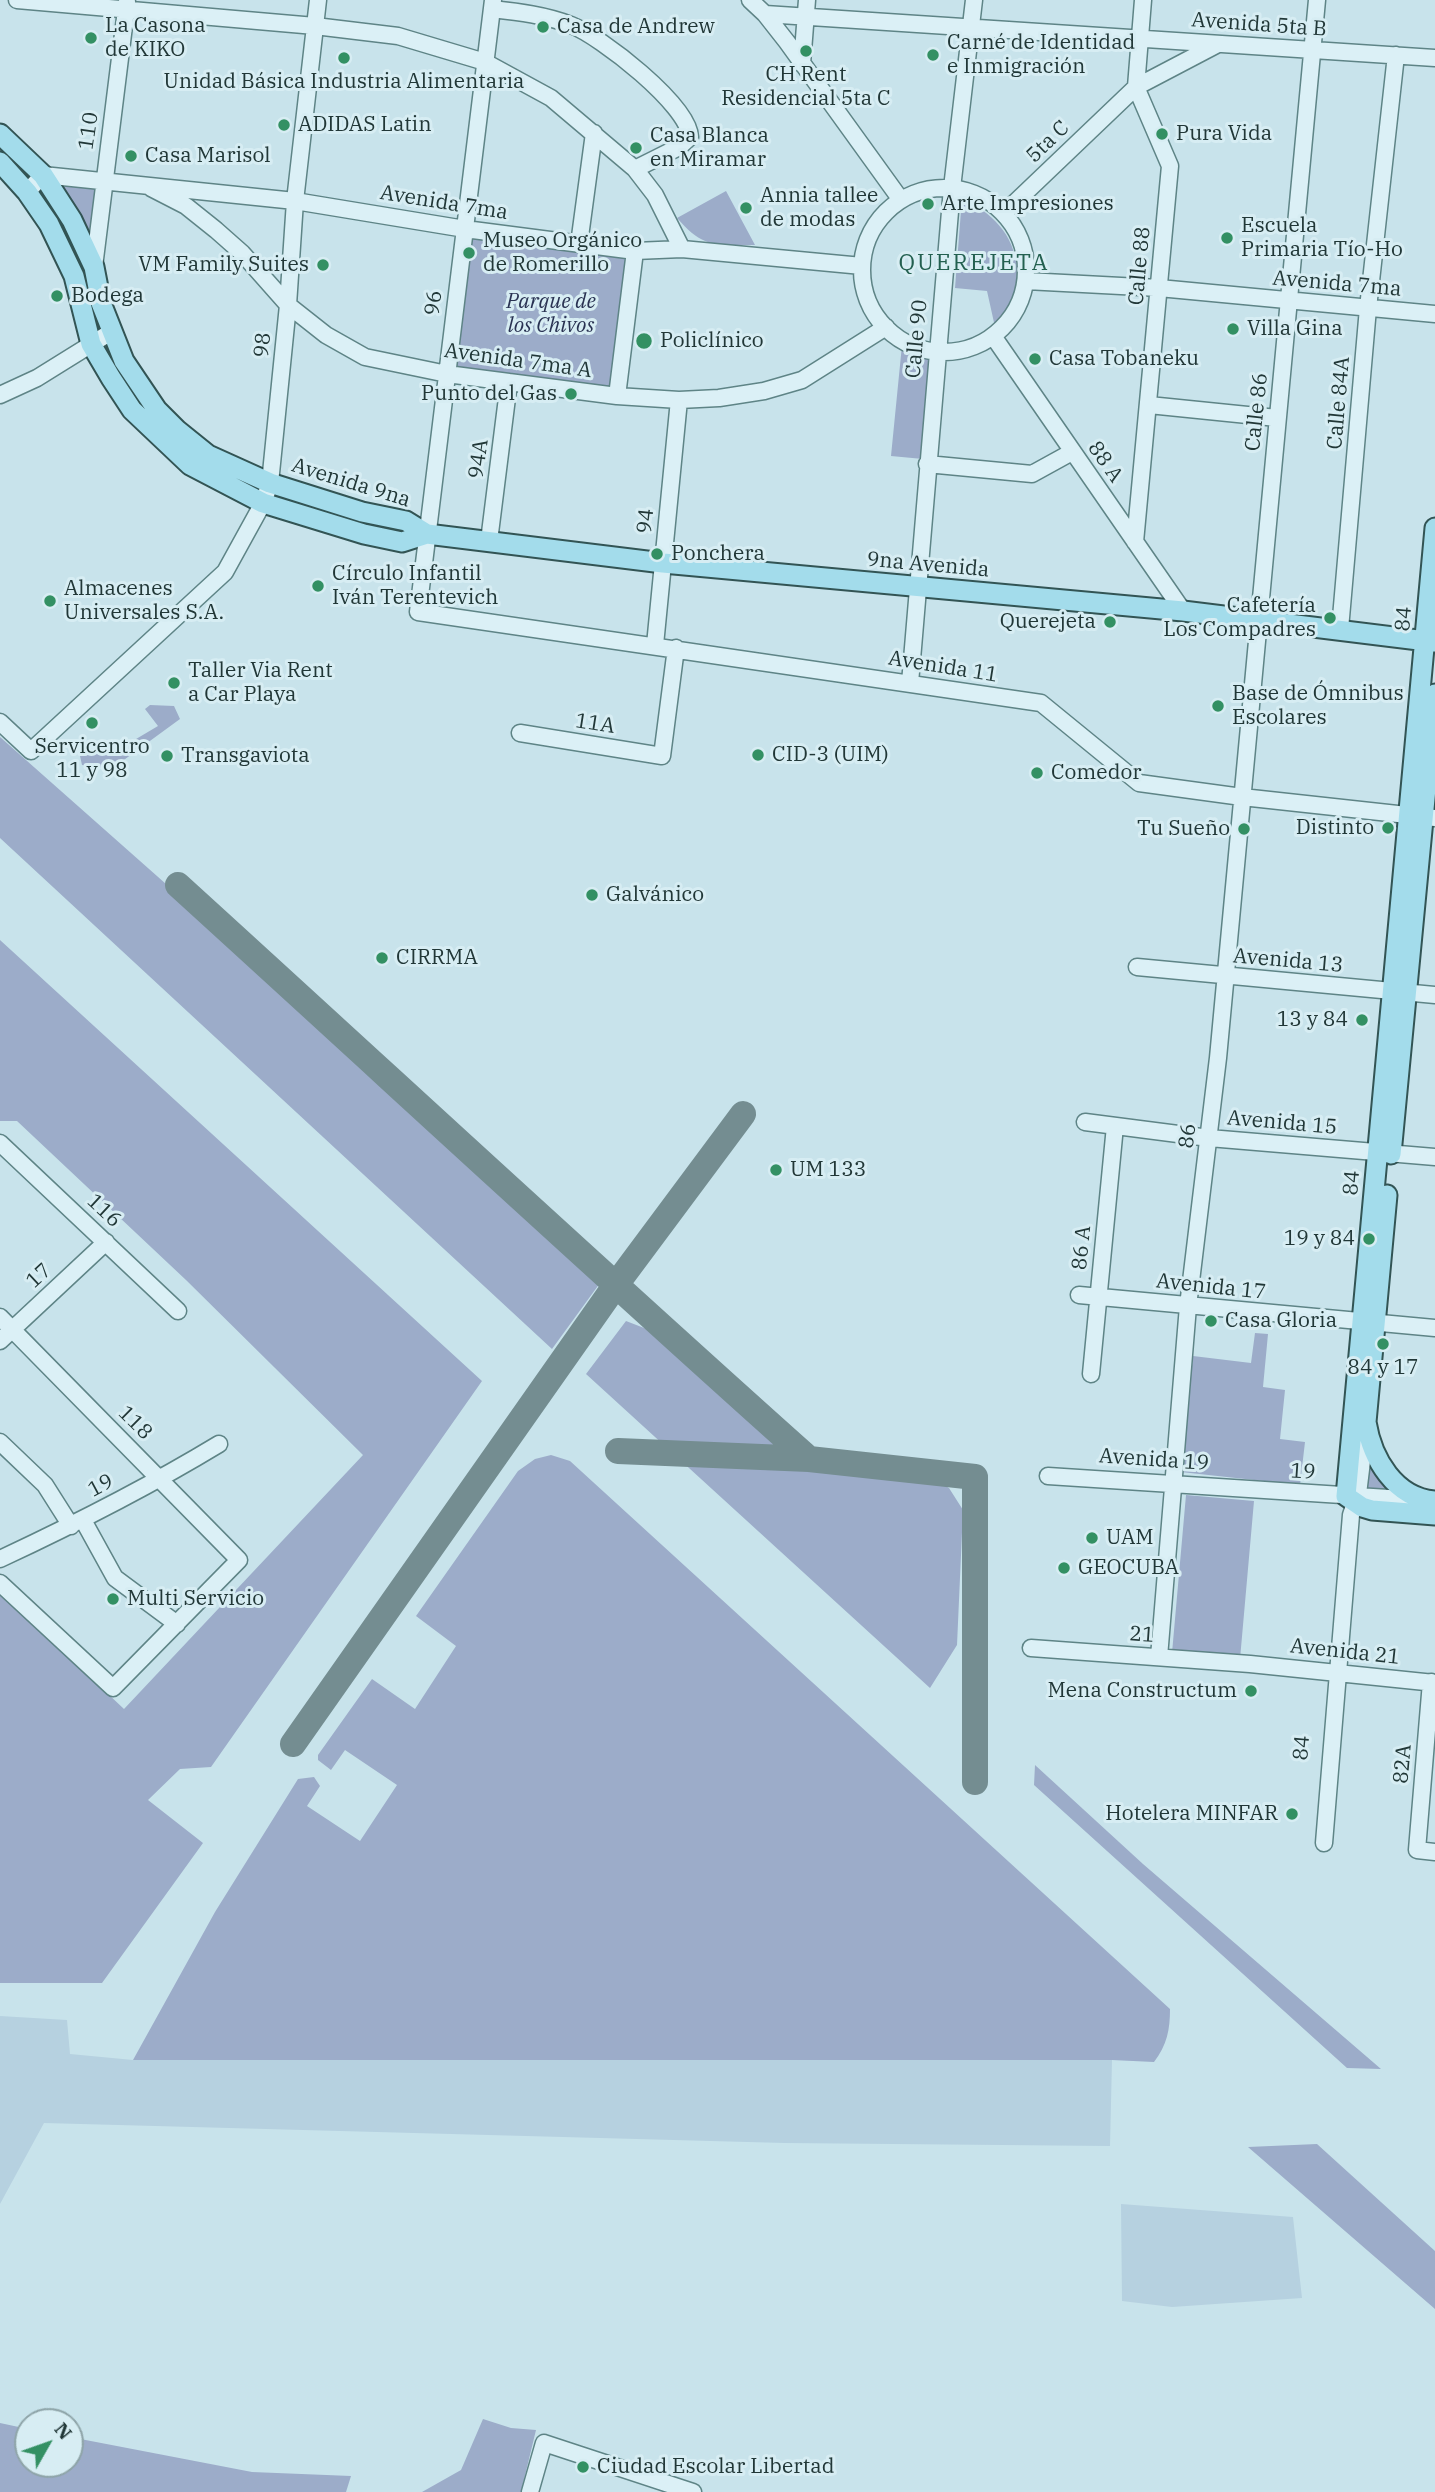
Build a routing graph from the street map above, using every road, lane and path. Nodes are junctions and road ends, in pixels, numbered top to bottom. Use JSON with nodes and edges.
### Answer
{"nodes":[{"id":1,"x":17,"y":0,"type":"edge"},
{"id":2,"x":318,"y":0,"type":"edge"},
{"id":3,"x":750,"y":0,"type":"edge"},
{"id":4,"x":974,"y":0,"type":"edge"},
{"id":5,"x":1143,"y":0,"type":"edge"},
{"id":6,"x":1317,"y":0,"type":"edge"},
{"id":7,"x":126,"y":5,"type":"edge"},
{"id":8,"x":492,"y":5,"type":"edge"},
{"id":9,"x":806,"y":8,"type":"edge"},
{"id":10,"x":765,"y":14,"type":"junction"},
{"id":11,"x":315,"y":26,"type":"junction"},
{"id":12,"x":972,"y":27,"type":"junction"},
{"id":13,"x":1140,"y":38,"type":"junction"},
{"id":14,"x":1218,"y":44,"type":"junction"},
{"id":15,"x":1311,"y":49,"type":"junction"},
{"id":16,"x":1396,"y":55,"type":"junction"},
{"id":17,"x":1435,"y":58,"type":"edge"},
{"id":18,"x":485,"y":62,"type":"junction"},
{"id":19,"x":802,"y":64,"type":"junction"},
{"id":20,"x":1136,"y":88,"type":"junction"},
{"id":21,"x":594,"y":133,"type":"junction"},
{"id":22,"x":0,"y":134,"type":"edge"},
{"id":23,"x":0,"y":162,"type":"edge"},
{"id":24,"x":635,"y":169,"type":"junction"},
{"id":25,"x":43,"y":175,"type":"junction"},
{"id":26,"x":103,"y":182,"type":"junction"},
{"id":27,"x":148,"y":187,"type":"junction"},
{"id":28,"x":952,"y":188,"type":"junction"},
{"id":29,"x":189,"y":189,"type":"junction"},
{"id":30,"x":27,"y":192,"type":"junction"},
{"id":31,"x":901,"y":200,"type":"junction"},
{"id":32,"x":295,"y":201,"type":"junction"},
{"id":33,"x":186,"y":205,"type":"junction"},
{"id":34,"x":1004,"y":214,"type":"junction"},
{"id":35,"x":465,"y":229,"type":"junction"},
{"id":36,"x":579,"y":244,"type":"junction"},
{"id":37,"x":682,"y":249,"type":"junction"},
{"id":38,"x":635,"y":251,"type":"junction"},
{"id":39,"x":862,"y":266,"type":"junction"},
{"id":40,"x":94,"y":267,"type":"junction"},
{"id":41,"x":1026,"y":281,"type":"junction"},
{"id":42,"x":1159,"y":288,"type":"junction"},
{"id":43,"x":1289,"y":300,"type":"junction"},
{"id":44,"x":288,"y":305,"type":"junction"},
{"id":45,"x":1368,"y":308,"type":"junction"},
{"id":46,"x":1435,"y":314,"type":"edge"},
{"id":47,"x":886,"y":327,"type":"junction"},
{"id":48,"x":111,"y":332,"type":"junction"},
{"id":49,"x":993,"y":336,"type":"junction"},
{"id":50,"x":89,"y":337,"type":"junction"},
{"id":51,"x":937,"y":352,"type":"junction"},
{"id":52,"x":447,"y":374,"type":"junction"},
{"id":53,"x":509,"y":382,"type":"junction"},
{"id":54,"x":0,"y":395,"type":"edge"},
{"id":55,"x":617,"y":396,"type":"junction"},
{"id":56,"x":679,"y":400,"type":"junction"},
{"id":57,"x":1149,"y":405,"type":"junction"},
{"id":58,"x":1277,"y":418,"type":"junction"},
{"id":59,"x":1072,"y":452,"type":"junction"},
{"id":60,"x":927,"y":464,"type":"junction"},
{"id":61,"x":270,"y":482,"type":"junction"},
{"id":62,"x":263,"y":503,"type":"junction"},
{"id":63,"x":1435,"y":528,"type":"edge"},
{"id":64,"x":427,"y":534,"type":"junction"},
{"id":65,"x":489,"y":541,"type":"junction"},
{"id":66,"x":1135,"y":542,"type":"junction"},
{"id":67,"x":663,"y":563,"type":"junction"},
{"id":68,"x":917,"y":586,"type":"junction"},
{"id":69,"x":1183,"y":611,"type":"junction"},
{"id":70,"x":418,"y":612,"type":"joint"},
{"id":71,"x":1259,"y":620,"type":"junction"},
{"id":72,"x":1340,"y":629,"type":"junction"},
{"id":73,"x":1430,"y":641,"type":"edge"},
{"id":74,"x":655,"y":645,"type":"junction"},
{"id":75,"x":676,"y":648,"type":"junction"},
{"id":76,"x":910,"y":683,"type":"junction"},
{"id":77,"x":1435,"y":694,"type":"edge"},
{"id":78,"x":0,"y":722,"type":"edge"},
{"id":79,"x":520,"y":733,"type":"dead end"},
{"id":80,"x":1242,"y":797,"type":"junction"},
{"id":81,"x":1422,"y":817,"type":"edge"},
{"id":82,"x":1137,"y":967,"type":"dead end"},
{"id":83,"x":1226,"y":977,"type":"junction"},
{"id":84,"x":1400,"y":992,"type":"junction"},
{"id":85,"x":1435,"y":995,"type":"edge"},
{"id":86,"x":1085,"y":1122,"type":"dead end"},
{"id":87,"x":1115,"y":1126,"type":"junction"},
{"id":88,"x":1209,"y":1138,"type":"junction"},
{"id":89,"x":0,"y":1143,"type":"edge"},
{"id":90,"x":1384,"y":1152,"type":"junction"},
{"id":91,"x":1435,"y":1157,"type":"edge"},
{"id":92,"x":107,"y":1242,"type":"junction"},
{"id":93,"x":1079,"y":1295,"type":"dead end"},
{"id":94,"x":1098,"y":1297,"type":"junction"},
{"id":95,"x":1188,"y":1306,"type":"junction"},
{"id":96,"x":178,"y":1311,"type":"dead end"},
{"id":97,"x":0,"y":1317,"type":"edge"},
{"id":98,"x":1368,"y":1323,"type":"junction"},
{"id":99,"x":1435,"y":1328,"type":"edge"},
{"id":100,"x":13,"y":1329,"type":"junction"},
{"id":101,"x":0,"y":1341,"type":"edge"},
{"id":102,"x":1091,"y":1374,"type":"dead end"},
{"id":103,"x":1366,"y":1422,"type":"junction"},
{"id":104,"x":0,"y":1442,"type":"edge"},
{"id":105,"x":219,"y":1444,"type":"dead end"},
{"id":106,"x":1048,"y":1476,"type":"dead end"},
{"id":107,"x":161,"y":1479,"type":"junction"},
{"id":108,"x":1173,"y":1484,"type":"junction"},
{"id":109,"x":1256,"y":1490,"type":"joint"},
{"id":110,"x":1353,"y":1498,"type":"junction"},
{"id":111,"x":1427,"y":1500,"type":"edge"},
{"id":112,"x":1435,"y":1515,"type":"edge"},
{"id":113,"x":77,"y":1523,"type":"junction"},
{"id":114,"x":0,"y":1559,"type":"edge"},
{"id":115,"x":0,"y":1583,"type":"edge"},
{"id":116,"x":177,"y":1624,"type":"junction"},
{"id":117,"x":1031,"y":1648,"type":"dead end"},
{"id":118,"x":1159,"y":1657,"type":"junction"},
{"id":119,"x":1250,"y":1664,"type":"joint"},
{"id":120,"x":1335,"y":1672,"type":"junction"},
{"id":121,"x":1433,"y":1683,"type":"edge"},
{"id":122,"x":1320,"y":1843,"type":"dead end"},
{"id":123,"x":1435,"y":1852,"type":"edge"},
{"id":124,"x":530,"y":2492,"type":"edge"},
{"id":125,"x":693,"y":2492,"type":"edge"}],
"edges":[{"from":1,"to":7,"type":"street"},
{"from":2,"to":11,"type":"street","name":"98"},
{"from":3,"to":10,"type":"street"},
{"from":4,"to":12,"type":"street","name":"Calle 90"},
{"from":5,"to":13,"type":"street","name":"Calle 88"},
{"from":6,"to":15,"type":"street","name":"Calle 86"},
{"from":7,"to":11,"type":"street"},
{"from":7,"to":26,"type":"street","name":"110"},
{"from":8,"to":18,"type":"street","name":"96"},
{"from":8,"to":24,"type":"street"},
{"from":9,"to":10,"type":"street","name":"Avenida 5ta B"},
{"from":9,"to":12,"type":"street","name":"Avenida 5ta B"},
{"from":9,"to":19,"type":"street"},
{"from":10,"to":19,"type":"street"},
{"from":11,"to":18,"type":"street"},
{"from":11,"to":32,"type":"street","name":"98"},
{"from":12,"to":13,"type":"street","name":"Avenida 5ta B"},
{"from":12,"to":28,"type":"street","name":"Calle 90"},
{"from":13,"to":14,"type":"street","name":"Avenida 5ta B"},
{"from":13,"to":20,"type":"street","name":"Calle 88"},
{"from":14,"to":15,"type":"street","name":"Avenida 5ta B"},
{"from":14,"to":20,"type":"street","name":"5ta C"},
{"from":15,"to":16,"type":"street","name":"Avenida 5ta B"},
{"from":15,"to":43,"type":"street","name":"Calle 86"},
{"from":16,"to":17,"type":"street","name":"Avenida 5ta B"},
{"from":16,"to":45,"type":"street","name":"Calle 84A"},
{"from":18,"to":21,"type":"street"},
{"from":18,"to":35,"type":"street","name":"96"},
{"from":19,"to":31,"type":"street"},
{"from":20,"to":34,"type":"street","name":"5ta C"},
{"from":20,"to":42,"type":"street","name":"Calle 88"},
{"from":21,"to":24,"type":"street"},
{"from":21,"to":36,"type":"street"},
{"from":22,"to":25,"type":"main road","name":"Avenida 9na"},
{"from":23,"to":30,"type":"main road","name":"Avenida 9na"},
{"from":24,"to":37,"type":"street"},
{"from":25,"to":26,"type":"street","name":"Avenida 7ma"},
{"from":25,"to":30,"type":"street"},
{"from":25,"to":40,"type":"main road","name":"Avenida 9na"},
{"from":26,"to":27,"type":"street","name":"Avenida 7ma"},
{"from":26,"to":40,"type":"street","name":"110"},
{"from":27,"to":29,"type":"street","name":"Avenida 7ma"},
{"from":27,"to":33,"type":"street","name":"Avenida 7ma A"},
{"from":28,"to":31,"type":"street"},
{"from":28,"to":34,"type":"street"},
{"from":28,"to":51,"type":"street","name":"Calle 90"},
{"from":29,"to":32,"type":"street","name":"Avenida 7ma"},
{"from":29,"to":33,"type":"street"},
{"from":30,"to":50,"type":"main road","name":"Avenida 9na"},
{"from":31,"to":39,"type":"street"},
{"from":32,"to":35,"type":"street","name":"Avenida 7ma"},
{"from":32,"to":44,"type":"street","name":"98"},
{"from":33,"to":44,"type":"street","name":"Avenida 7ma A"},
{"from":34,"to":41,"type":"street"},
{"from":35,"to":36,"type":"street","name":"Avenida 7ma"},
{"from":35,"to":52,"type":"street","name":"96"},
{"from":36,"to":38,"type":"street","name":"Avenida 7ma"},
{"from":37,"to":38,"type":"street","name":"Avenida 7ma"},
{"from":37,"to":39,"type":"street","name":"Avenida 7ma"},
{"from":38,"to":55,"type":"street"},
{"from":39,"to":47,"type":"street"},
{"from":40,"to":48,"type":"main road","name":"Avenida 9na"},
{"from":41,"to":42,"type":"street","name":"Avenida 7ma"},
{"from":41,"to":49,"type":"street"},
{"from":42,"to":43,"type":"street","name":"Avenida 7ma"},
{"from":42,"to":57,"type":"street","name":"Calle 88"},
{"from":43,"to":45,"type":"street","name":"Avenida 7ma"},
{"from":43,"to":58,"type":"street","name":"Calle 86"},
{"from":44,"to":52,"type":"street","name":"Avenida 7ma A"},
{"from":44,"to":61,"type":"street","name":"98"},
{"from":45,"to":46,"type":"street","name":"Avenida 7ma"},
{"from":45,"to":72,"type":"street","name":"Calle 84A"},
{"from":47,"to":51,"type":"street"},
{"from":47,"to":56,"type":"street","name":"Avenida 7ma A"},
{"from":48,"to":50,"type":"street"},
{"from":48,"to":61,"type":"main road","name":"Avenida 9na"},
{"from":49,"to":51,"type":"street"},
{"from":49,"to":59,"type":"street","name":"88 A"},
{"from":50,"to":54,"type":"street"},
{"from":50,"to":62,"type":"main road","name":"Avenida 9na"},
{"from":51,"to":60,"type":"street","name":"Calle 90"},
{"from":52,"to":53,"type":"street","name":"Avenida 7ma A"},
{"from":52,"to":64,"type":"street","name":"96"},
{"from":53,"to":55,"type":"street","name":"Avenida 7ma A"},
{"from":53,"to":65,"type":"street","name":"94A"},
{"from":55,"to":56,"type":"street","name":"Avenida 7ma A"},
{"from":56,"to":67,"type":"street","name":"94"},
{"from":57,"to":58,"type":"street"},
{"from":57,"to":66,"type":"street","name":"Calle 88"},
{"from":58,"to":71,"type":"street","name":"Calle 86"},
{"from":59,"to":60,"type":"street"},
{"from":59,"to":66,"type":"street","name":"88 A"},
{"from":60,"to":68,"type":"street","name":"Calle 90"},
{"from":61,"to":62,"type":"street","name":"98"},
{"from":61,"to":64,"type":"main road","name":"Avenida 9na"},
{"from":62,"to":64,"type":"main road","name":"Avenida 9na"},
{"from":62,"to":78,"type":"street","name":"98"},
{"from":63,"to":73,"type":"main road","name":"84"},
{"from":64,"to":65,"type":"main road","name":"9na Avenida"},
{"from":64,"to":70,"type":"street","name":"96"},
{"from":65,"to":67,"type":"main road","name":"9na Avenida"},
{"from":66,"to":69,"type":"street","name":"88 A"},
{"from":67,"to":68,"type":"main road","name":"9na Avenida"},
{"from":67,"to":74,"type":"street","name":"94"},
{"from":68,"to":69,"type":"main road","name":"9na Avenida"},
{"from":68,"to":76,"type":"street","name":"Calle 90"},
{"from":69,"to":71,"type":"main road","name":"9na Avenida"},
{"from":70,"to":74,"type":"street","name":"Avenida 11"},
{"from":71,"to":72,"type":"main road","name":"9na Avenida"},
{"from":71,"to":80,"type":"street","name":"86"},
{"from":72,"to":73,"type":"main road","name":"9na Avenida"},
{"from":73,"to":81,"type":"main road","name":"84"},
{"from":74,"to":75,"type":"street","name":"Avenida 11"},
{"from":75,"to":76,"type":"street","name":"Avenida 11"},
{"from":75,"to":79,"type":"street","name":"11A"},
{"from":76,"to":80,"type":"street","name":"Avenida 11"},
{"from":77,"to":81,"type":"main road","name":"84"},
{"from":80,"to":81,"type":"street","name":"Avenida 11"},
{"from":80,"to":83,"type":"street","name":"86"},
{"from":81,"to":84,"type":"main road","name":"84"},
{"from":82,"to":83,"type":"street","name":"Avenida 13"},
{"from":83,"to":84,"type":"street","name":"Avenida 13"},
{"from":83,"to":88,"type":"street","name":"86"},
{"from":84,"to":85,"type":"street","name":"Avenida 13"},
{"from":84,"to":90,"type":"main road","name":"84"},
{"from":86,"to":87,"type":"street","name":"Avenida 15"},
{"from":87,"to":88,"type":"street","name":"Avenida 15"},
{"from":87,"to":94,"type":"street","name":"86 A"},
{"from":88,"to":90,"type":"street","name":"Avenida 15"},
{"from":88,"to":95,"type":"street","name":"86"},
{"from":89,"to":92,"type":"street","name":"116"},
{"from":90,"to":91,"type":"street","name":"Avenida 15"},
{"from":90,"to":98,"type":"main road","name":"84"},
{"from":92,"to":96,"type":"street","name":"116"},
{"from":92,"to":100,"type":"street","name":"17"},
{"from":93,"to":94,"type":"street"},
{"from":94,"to":95,"type":"street","name":"Avenida 17"},
{"from":94,"to":102,"type":"street","name":"86 A"},
{"from":95,"to":98,"type":"street","name":"Avenida 17"},
{"from":95,"to":108,"type":"street","name":"86"},
{"from":97,"to":100,"type":"street","name":"118"},
{"from":98,"to":99,"type":"street","name":"Avenida 17"},
{"from":98,"to":103,"type":"main road","name":"84"},
{"from":98,"to":110,"type":"main road","name":"84"},
{"from":100,"to":101,"type":"street","name":"17"},
{"from":100,"to":107,"type":"street","name":"118"},
{"from":103,"to":110,"type":"street"},
{"from":103,"to":111,"type":"main road"},
{"from":104,"to":113,"type":"street"},
{"from":105,"to":107,"type":"street","name":"19"},
{"from":106,"to":108,"type":"street","name":"Avenida 19"},
{"from":107,"to":113,"type":"street","name":"19"},
{"from":107,"to":116,"type":"street","name":"118"},
{"from":108,"to":109,"type":"street","name":"Avenida 19"},
{"from":108,"to":118,"type":"street","name":"86"},
{"from":109,"to":110,"type":"street","name":"19"},
{"from":110,"to":111,"type":"street","name":"19"},
{"from":110,"to":112,"type":"main road"},
{"from":110,"to":120,"type":"street","name":"84"},
{"from":113,"to":114,"type":"street","name":"19"},
{"from":113,"to":116,"type":"street"},
{"from":115,"to":116,"type":"street"},
{"from":117,"to":118,"type":"street","name":"21"},
{"from":118,"to":119,"type":"street","name":"21"},
{"from":119,"to":120,"type":"street","name":"Avenida 21"},
{"from":120,"to":121,"type":"street","name":"Avenida 21"},
{"from":120,"to":122,"type":"street","name":"84"},
{"from":121,"to":123,"type":"street","name":"82A"},
{"from":124,"to":125,"type":"street"}]}
